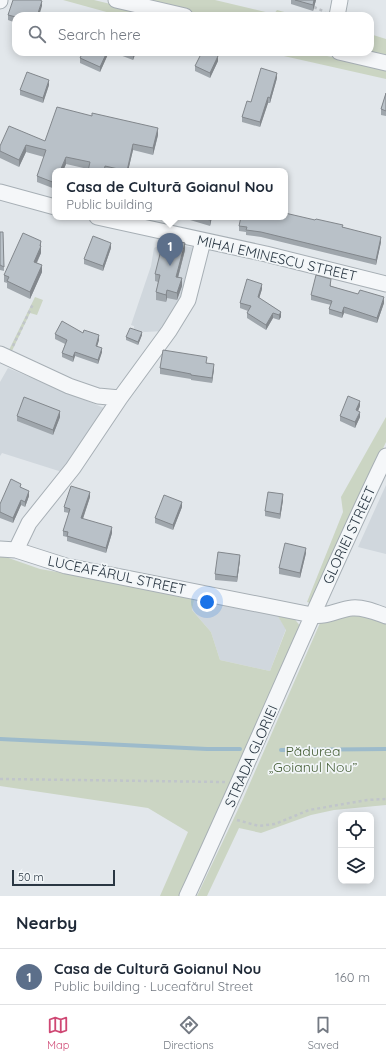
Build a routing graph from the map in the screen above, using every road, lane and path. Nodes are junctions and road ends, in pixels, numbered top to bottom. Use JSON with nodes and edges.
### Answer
{"nodes":[{"id":1,"x":116,"y":0,"type":"edge"},
{"id":2,"x":340,"y":0,"type":"edge"},
{"id":3,"x":168,"y":12,"type":"edge"},
{"id":4,"x":338,"y":12,"type":"edge"},
{"id":5,"x":356,"y":56,"type":"edge"},
{"id":6,"x":386,"y":63,"type":"edge"},
{"id":7,"x":0,"y":192,"type":"edge"},
{"id":8,"x":52,"y":206,"type":"edge"},
{"id":9,"x":110,"y":220,"type":"edge"},
{"id":10,"x":203,"y":241,"type":"junction"},
{"id":11,"x":386,"y":284,"type":"edge"},
{"id":12,"x":34,"y":304,"type":"dead end"},
{"id":13,"x":4,"y":355,"type":"edge"},
{"id":14,"x":120,"y":398,"type":"junction"},
{"id":15,"x":386,"y":456,"type":"edge"},
{"id":16,"x":0,"y":549,"type":"edge"},
{"id":17,"x":16,"y":550,"type":"junction"},
{"id":18,"x":312,"y":615,"type":"junction"},
{"id":19,"x":386,"y":616,"type":"edge"},
{"id":20,"x":0,"y":779,"type":"edge"},
{"id":21,"x":239,"y":782,"type":"junction"},
{"id":22,"x":386,"y":799,"type":"edge"},
{"id":23,"x":224,"y":816,"type":"junction"},
{"id":24,"x":187,"y":896,"type":"edge"}],
"edges":[{"from":1,"to":3,"type":"street"},
{"from":2,"to":4,"type":"street"},
{"from":5,"to":6,"type":"street"},
{"from":7,"to":8,"type":"street"},
{"from":9,"to":10,"type":"street","name":"MIHAI EMINESCU STREET"},
{"from":10,"to":11,"type":"street","name":"MIHAI EMINESCU STREET"},
{"from":10,"to":14,"type":"street"},
{"from":12,"to":13,"type":"path"},
{"from":13,"to":14,"type":"street"},
{"from":14,"to":17,"type":"street"},
{"from":15,"to":18,"type":"street","name":"GLORIEI STREET"},
{"from":16,"to":17,"type":"street","name":"LUCEAFĂRUL STREET"},
{"from":17,"to":18,"type":"street","name":"LUCEAFĂRUL STREET"},
{"from":18,"to":19,"type":"street","name":"LUCEAFĂRUL STREET"},
{"from":18,"to":21,"type":"street","name":"STRADA GLORIEI"},
{"from":20,"to":21,"type":"path"},
{"from":21,"to":23,"type":"street","name":"STRADA GLORIEI"},
{"from":22,"to":23,"type":"path"},
{"from":23,"to":24,"type":"street","name":"STRADA GLORIEI"}]}
